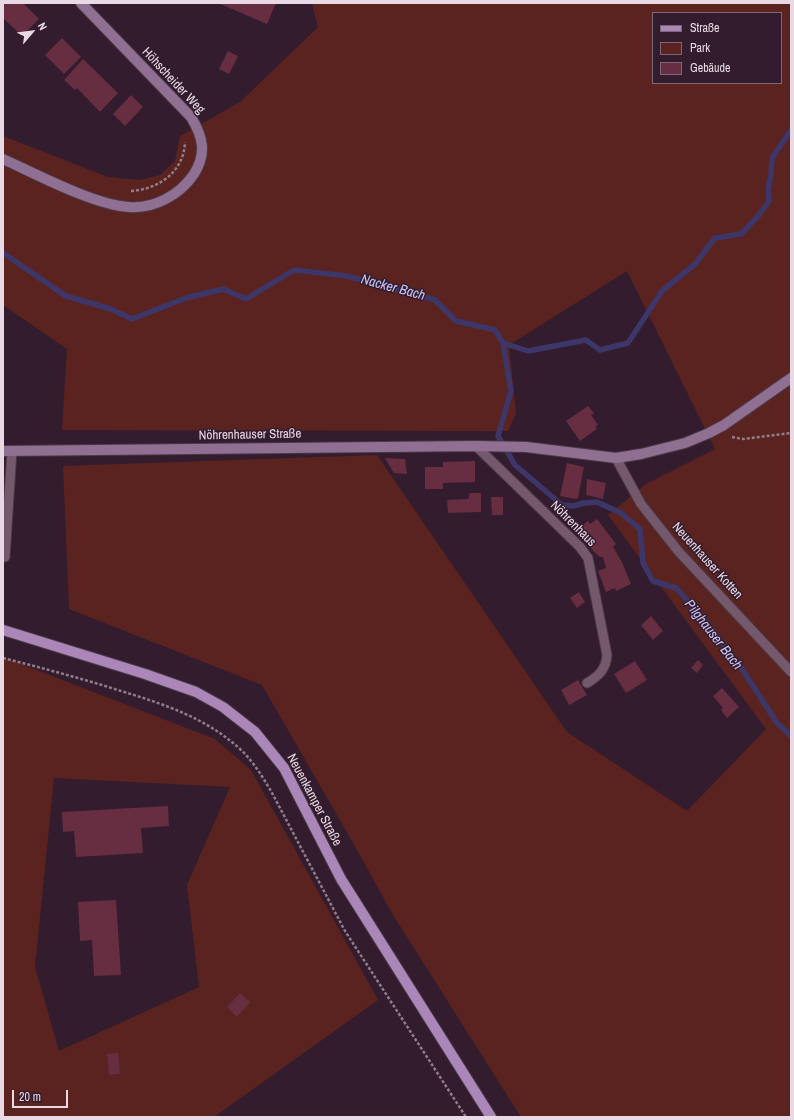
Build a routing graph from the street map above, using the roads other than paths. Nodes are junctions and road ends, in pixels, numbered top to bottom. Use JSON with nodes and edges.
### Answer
{"nodes":[{"id":1,"x":81,"y":3,"type":"edge"},
{"id":2,"x":3,"y":159,"type":"edge"},
{"id":3,"x":791,"y":378,"type":"edge"},
{"id":4,"x":476,"y":446,"type":"junction"},
{"id":5,"x":8,"y":451,"type":"edge"},
{"id":6,"x":616,"y":458,"type":"junction"},
{"id":7,"x":3,"y":556,"type":"edge"},
{"id":8,"x":3,"y":630,"type":"edge"},
{"id":9,"x":791,"y":672,"type":"edge"},
{"id":10,"x":587,"y":683,"type":"dead end"},
{"id":11,"x":491,"y":1117,"type":"edge"}],
"edges":[{"from":1,"to":2,"type":"street","name":"Höhscheider Weg"},
{"from":3,"to":6,"type":"street"},
{"from":4,"to":5,"type":"street","name":"Nöhrenhauser Straße"},
{"from":4,"to":6,"type":"street","name":"Nöhrenhauser Straße"},
{"from":4,"to":10,"type":"lane","name":"Nöhrenhaus"},
{"from":5,"to":7,"type":"lane"},
{"from":6,"to":9,"type":"lane","name":"Neuenhauser Kotten"},
{"from":8,"to":11,"type":"main road","name":"Neuenkamper Straße"}]}
